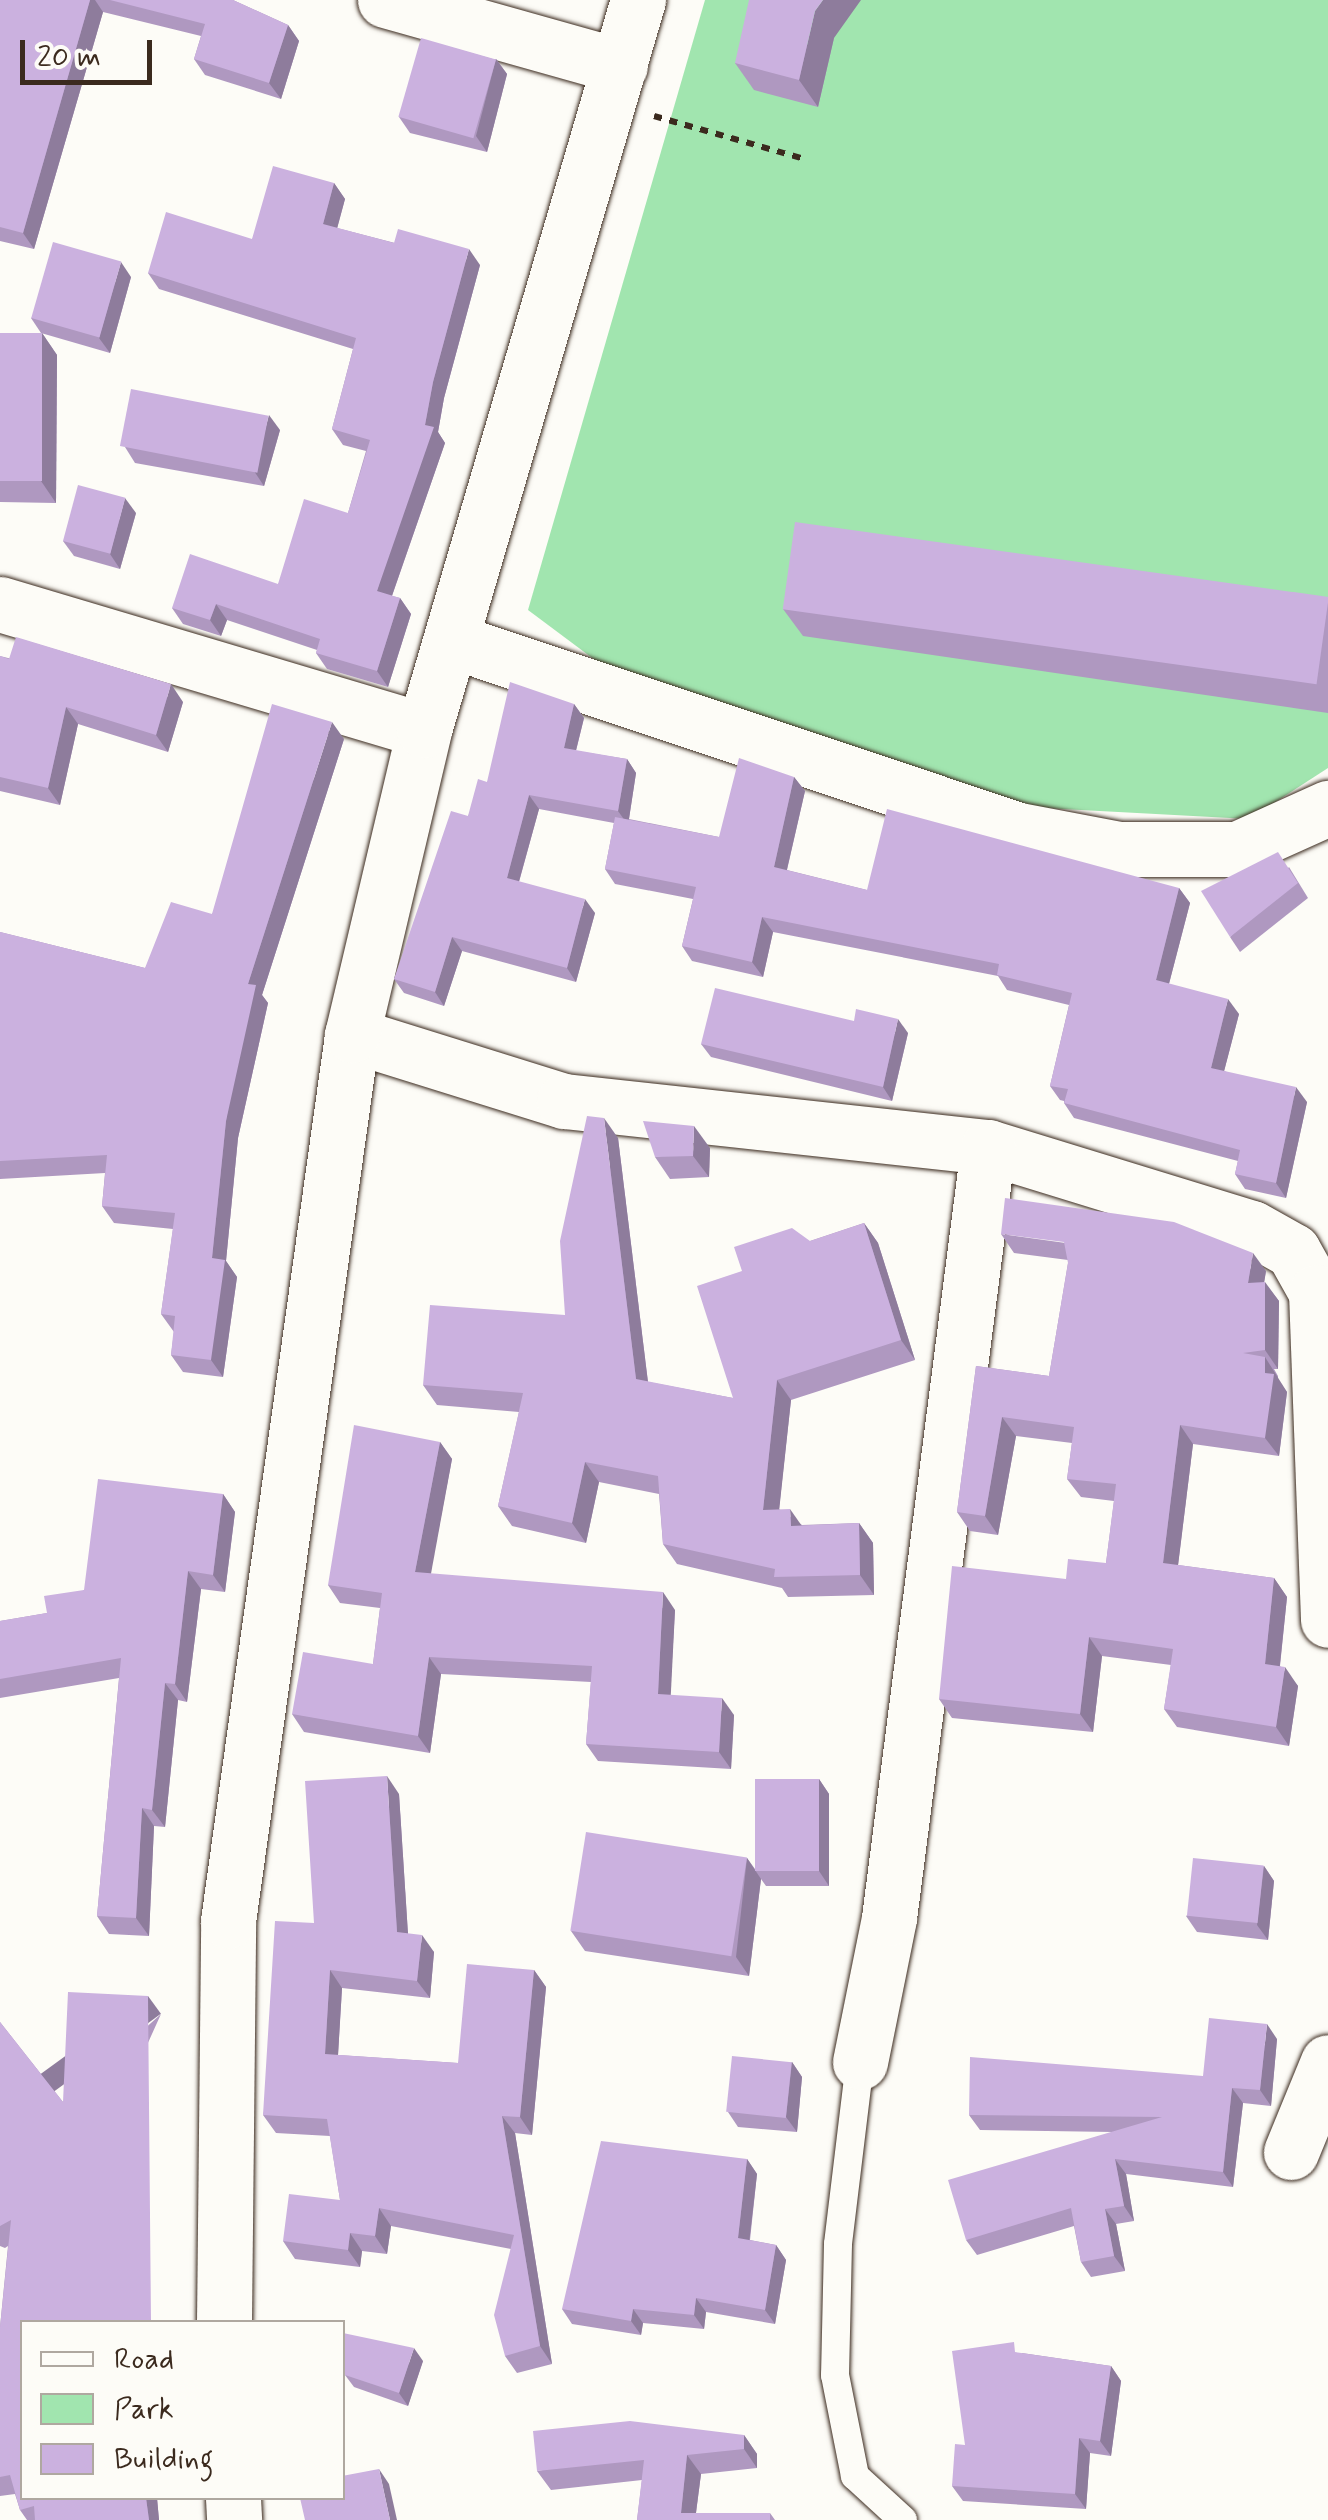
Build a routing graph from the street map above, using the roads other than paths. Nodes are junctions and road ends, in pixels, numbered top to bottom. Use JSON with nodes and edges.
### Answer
{"nodes":[{"id":1,"x":385,"y":0,"type":"edge"},
{"id":2,"x":638,"y":0,"type":"edge"},
{"id":3,"x":615,"y":84,"type":"junction"},
{"id":4,"x":0,"y":604,"type":"edge"},
{"id":5,"x":453,"y":641,"type":"junction"},
{"id":6,"x":424,"y":730,"type":"junction"},
{"id":7,"x":1328,"y":808,"type":"edge"},
{"id":8,"x":352,"y":1035,"type":"junction"},
{"id":9,"x":988,"y":1147,"type":"junction"},
{"id":10,"x":1328,"y":1620,"type":"edge"},
{"id":11,"x":860,"y":2062,"type":"joint"},
{"id":12,"x":1328,"y":2062,"type":"edge"},
{"id":13,"x":1291,"y":2152,"type":"dead end"},
{"id":14,"x":224,"y":2320,"type":"edge"},
{"id":15,"x":903,"y":2520,"type":"edge"}],
"edges":[{"from":1,"to":3,"type":"street"},
{"from":2,"to":3,"type":"street"},
{"from":3,"to":5,"type":"street"},
{"from":4,"to":6,"type":"street"},
{"from":5,"to":6,"type":"street"},
{"from":5,"to":7,"type":"street"},
{"from":6,"to":8,"type":"street"},
{"from":8,"to":9,"type":"street"},
{"from":8,"to":14,"type":"street"},
{"from":9,"to":10,"type":"street"},
{"from":9,"to":11,"type":"street"},
{"from":11,"to":15,"type":"lane"},
{"from":12,"to":13,"type":"street"}]}
